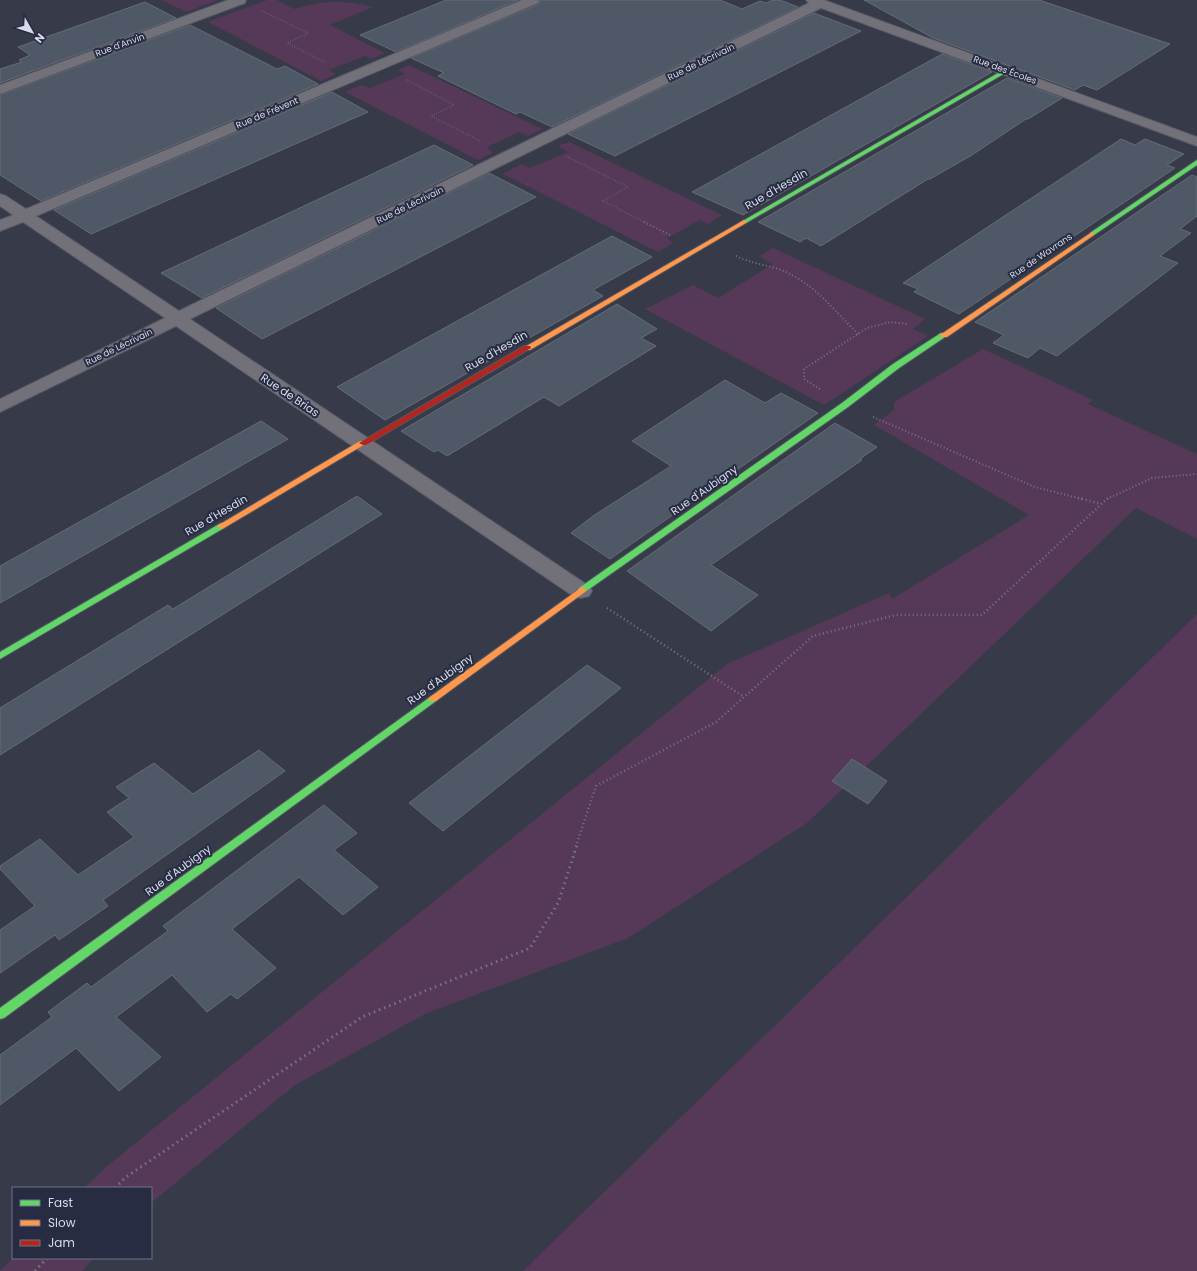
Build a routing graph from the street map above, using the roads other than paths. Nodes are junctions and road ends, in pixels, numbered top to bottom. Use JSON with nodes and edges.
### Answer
{"nodes":[{"id":1,"x":240,"y":0,"type":"edge"},
{"id":2,"x":533,"y":0,"type":"edge"},
{"id":3,"x":816,"y":2,"type":"edge"},
{"id":4,"x":1005,"y":71,"type":"junction"},
{"id":5,"x":0,"y":90,"type":"edge"},
{"id":6,"x":1197,"y":142,"type":"edge"},
{"id":7,"x":1197,"y":162,"type":"edge"},
{"id":8,"x":0,"y":199,"type":"edge"},
{"id":9,"x":24,"y":216,"type":"junction"},
{"id":10,"x":0,"y":226,"type":"edge"},
{"id":11,"x":179,"y":319,"type":"junction"},
{"id":12,"x":896,"y":366,"type":"joint"},
{"id":13,"x":0,"y":406,"type":"edge"},
{"id":14,"x":361,"y":444,"type":"junction"},
{"id":15,"x":581,"y":591,"type":"junction"},
{"id":16,"x":0,"y":656,"type":"edge"},
{"id":17,"x":0,"y":1014,"type":"edge"}],
"edges":[{"from":1,"to":5,"type":"street","name":"Rue d'Anvin"},
{"from":2,"to":9,"type":"street","name":"Rue de Frévent"},
{"from":3,"to":4,"type":"street","name":"Rue des Écoles"},
{"from":3,"to":11,"type":"street","name":"Rue de Lécrivain"},
{"from":4,"to":6,"type":"street","name":"Rue des Écoles"},
{"from":4,"to":14,"type":"street","name":"Rue d'Hesdin"},
{"from":7,"to":12,"type":"street","name":"Rue de Wavrans"},
{"from":8,"to":9,"type":"street","name":"Rue de Brias"},
{"from":9,"to":10,"type":"street","name":"Rue de Frévent"},
{"from":9,"to":11,"type":"street","name":"Rue de Brias"},
{"from":11,"to":13,"type":"street","name":"Rue de Lécrivain"},
{"from":11,"to":14,"type":"street","name":"Rue de Brias"},
{"from":12,"to":15,"type":"street","name":"Rue d'Aubigny"},
{"from":14,"to":15,"type":"street","name":"Rue de Brias"},
{"from":14,"to":16,"type":"street","name":"Rue d'Hesdin"},
{"from":15,"to":17,"type":"street","name":"Rue d'Aubigny"}]}
